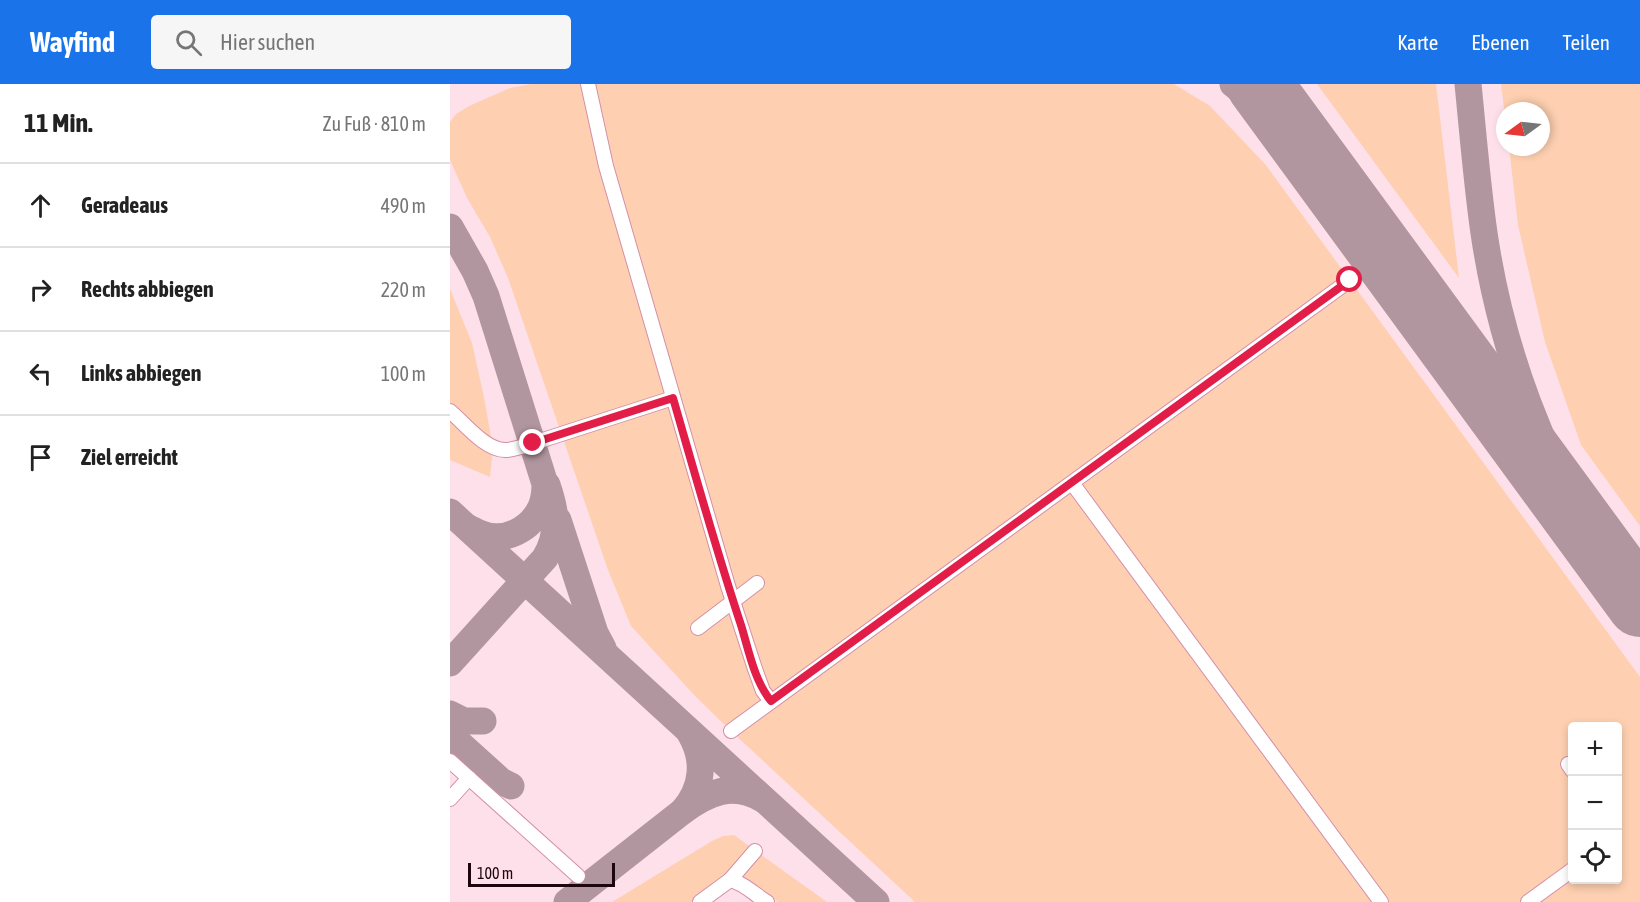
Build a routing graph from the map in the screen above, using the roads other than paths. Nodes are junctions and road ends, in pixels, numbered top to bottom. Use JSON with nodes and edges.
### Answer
{"nodes":[{"id":1,"x":588,"y":84,"type":"edge"},
{"id":2,"x":1350,"y":280,"type":"dead end"},
{"id":3,"x":673,"y":398,"type":"junction"},
{"id":4,"x":450,"y":411,"type":"edge"},
{"id":5,"x":1072,"y":483,"type":"junction"},
{"id":6,"x":757,"y":583,"type":"dead end"},
{"id":7,"x":733,"y":601,"type":"junction"},
{"id":8,"x":698,"y":628,"type":"dead end"},
{"id":9,"x":771,"y":701,"type":"junction"},
{"id":10,"x":730,"y":731,"type":"dead end"},
{"id":11,"x":450,"y":761,"type":"edge"},
{"id":12,"x":469,"y":778,"type":"junction"},
{"id":13,"x":450,"y":799,"type":"edge"},
{"id":14,"x":756,"y":850,"type":"dead end"},
{"id":15,"x":1568,"y":873,"type":"edge"},
{"id":16,"x":578,"y":876,"type":"dead end"},
{"id":17,"x":730,"y":880,"type":"junction"},
{"id":18,"x":700,"y":902,"type":"edge"},
{"id":19,"x":767,"y":902,"type":"edge"},
{"id":20,"x":1382,"y":902,"type":"edge"},
{"id":21,"x":1528,"y":902,"type":"edge"}],
"edges":[{"from":1,"to":3,"type":"lane"},
{"from":2,"to":5,"type":"lane"},
{"from":3,"to":4,"type":"lane"},
{"from":3,"to":7,"type":"lane"},
{"from":5,"to":9,"type":"lane"},
{"from":5,"to":20,"type":"lane"},
{"from":6,"to":7,"type":"lane"},
{"from":7,"to":8,"type":"lane"},
{"from":7,"to":9,"type":"lane"},
{"from":9,"to":10,"type":"lane"},
{"from":11,"to":12,"type":"lane"},
{"from":12,"to":13,"type":"lane"},
{"from":12,"to":16,"type":"lane"},
{"from":14,"to":17,"type":"lane"},
{"from":15,"to":21,"type":"lane"},
{"from":17,"to":18,"type":"lane"},
{"from":17,"to":19,"type":"lane"}]}
